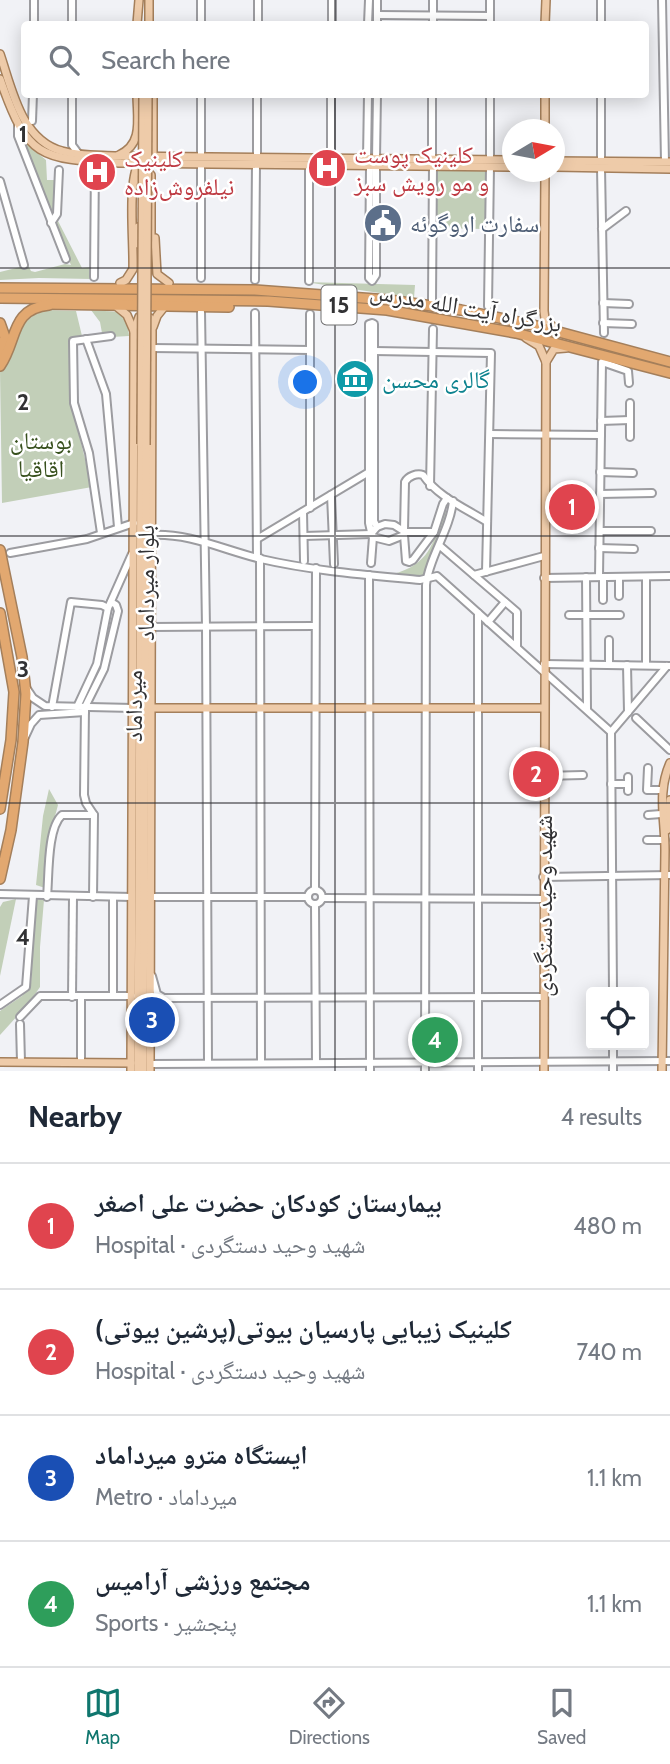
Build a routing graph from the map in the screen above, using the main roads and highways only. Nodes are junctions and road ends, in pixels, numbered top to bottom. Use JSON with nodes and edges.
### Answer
{"nodes":[{"id":1,"x":140,"y":0,"type":"edge"},
{"id":2,"x":151,"y":0,"type":"edge"},
{"id":3,"x":546,"y":0,"type":"edge"},
{"id":4,"x":140,"y":21,"type":"edge"},
{"id":5,"x":151,"y":21,"type":"edge"},
{"id":6,"x":545,"y":21,"type":"edge"},
{"id":7,"x":0,"y":54,"type":"edge"},
{"id":8,"x":0,"y":79,"type":"edge"},
{"id":9,"x":137,"y":98,"type":"edge"},
{"id":10,"x":148,"y":98,"type":"edge"},
{"id":11,"x":149,"y":98,"type":"edge"},
{"id":12,"x":545,"y":98,"type":"edge"},
{"id":13,"x":545,"y":119,"type":"edge"},
{"id":14,"x":137,"y":129,"type":"junction"},
{"id":15,"x":153,"y":130,"type":"junction"},
{"id":16,"x":148,"y":156,"type":"junction"},
{"id":17,"x":119,"y":159,"type":"junction"},
{"id":18,"x":201,"y":160,"type":"junction"},
{"id":19,"x":135,"y":161,"type":"junction"},
{"id":20,"x":256,"y":161,"type":"junction"},
{"id":21,"x":502,"y":161,"type":"edge"},
{"id":22,"x":565,"y":161,"type":"edge"},
{"id":23,"x":166,"y":163,"type":"junction"},
{"id":24,"x":490,"y":163,"type":"junction"},
{"id":25,"x":601,"y":164,"type":"junction"},
{"id":26,"x":668,"y":164,"type":"edge"},
{"id":27,"x":373,"y":165,"type":"junction"},
{"id":28,"x":502,"y":165,"type":"edge"},
{"id":29,"x":565,"y":166,"type":"edge"},
{"id":30,"x":154,"y":175,"type":"junction"},
{"id":31,"x":134,"y":180,"type":"junction"},
{"id":32,"x":545,"y":182,"type":"edge"},
{"id":33,"x":133,"y":269,"type":"junction"},
{"id":34,"x":120,"y":283,"type":"junction"},
{"id":35,"x":169,"y":283,"type":"junction"},
{"id":36,"x":0,"y":286,"type":"edge"},
{"id":37,"x":281,"y":291,"type":"junction"},
{"id":38,"x":0,"y":298,"type":"edge"},
{"id":39,"x":0,"y":303,"type":"edge"},
{"id":40,"x":56,"y":304,"type":"junction"},
{"id":41,"x":326,"y":304,"type":"junction"},
{"id":42,"x":115,"y":306,"type":"junction"},
{"id":43,"x":165,"y":306,"type":"junction"},
{"id":44,"x":0,"y":323,"type":"edge"},
{"id":45,"x":134,"y":331,"type":"junction"},
{"id":46,"x":152,"y":331,"type":"junction"},
{"id":47,"x":557,"y":331,"type":"junction"},
{"id":48,"x":516,"y":333,"type":"junction"},
{"id":49,"x":144,"y":339,"type":"junction"},
{"id":50,"x":577,"y":347,"type":"junction"},
{"id":51,"x":0,"y":355,"type":"edge"},
{"id":52,"x":670,"y":360,"type":"edge"},
{"id":53,"x":546,"y":362,"type":"junction"},
{"id":54,"x":0,"y":366,"type":"edge"},
{"id":55,"x":135,"y":372,"type":"junction"},
{"id":56,"x":152,"y":373,"type":"junction"},
{"id":57,"x":670,"y":373,"type":"edge"},
{"id":58,"x":152,"y":390,"type":"junction"},
{"id":59,"x":135,"y":395,"type":"junction"},
{"id":60,"x":143,"y":444,"type":"junction"},
{"id":61,"x":0,"y":550,"type":"edge"},
{"id":62,"x":145,"y":595,"type":"junction"},
{"id":63,"x":0,"y":613,"type":"edge"},
{"id":64,"x":151,"y":625,"type":"junction"},
{"id":65,"x":140,"y":655,"type":"junction"},
{"id":66,"x":133,"y":668,"type":"junction"},
{"id":67,"x":151,"y":708,"type":"junction"},
{"id":68,"x":543,"y":708,"type":"junction"},
{"id":69,"x":133,"y":729,"type":"junction"},
{"id":70,"x":139,"y":757,"type":"junction"},
{"id":71,"x":670,"y":763,"type":"edge"},
{"id":72,"x":670,"y":800,"type":"edge"},
{"id":73,"x":0,"y":809,"type":"edge"},
{"id":74,"x":666,"y":819,"type":"edge"},
{"id":75,"x":667,"y":835,"type":"edge"},
{"id":76,"x":667,"y":875,"type":"edge"},
{"id":77,"x":0,"y":879,"type":"edge"},
{"id":78,"x":145,"y":912,"type":"junction"},
{"id":79,"x":150,"y":931,"type":"junction"},
{"id":80,"x":666,"y":1061,"type":"edge"},
{"id":81,"x":0,"y":1062,"type":"edge"},
{"id":82,"x":131,"y":1067,"type":"edge"},
{"id":83,"x":544,"y":1067,"type":"edge"},
{"id":84,"x":150,"y":1068,"type":"edge"},
{"id":85,"x":141,"y":1071,"type":"edge"},
{"id":86,"x":664,"y":1071,"type":"edge"}],
"edges":[{"from":1,"to":4,"type":"main road"},
{"from":2,"to":5,"type":"main road"},
{"from":3,"to":6,"type":"main road"},
{"from":7,"to":17,"type":"main road"},
{"from":8,"to":17,"type":"main road"},
{"from":9,"to":14,"type":"main road"},
{"from":10,"to":49,"type":"main road","name":"بلوار میرداماد","bridge":true},
{"from":11,"to":15,"type":"main road"},
{"from":12,"to":13,"type":"main road"},
{"from":14,"to":15,"type":"main road"},
{"from":14,"to":17,"type":"main road"},
{"from":15,"to":16,"type":"main road"},
{"from":16,"to":18,"type":"main road"},
{"from":16,"to":19,"type":"main road"},
{"from":17,"to":19,"type":"main road"},
{"from":17,"to":31,"type":"main road"},
{"from":18,"to":20,"type":"main road"},
{"from":18,"to":23,"type":"main road"},
{"from":19,"to":23,"type":"main road"},
{"from":19,"to":31,"type":"main road"},
{"from":20,"to":27,"type":"main road"},
{"from":20,"to":27,"type":"main road"},
{"from":21,"to":24,"type":"main road"},
{"from":22,"to":25,"type":"main road"},
{"from":23,"to":30,"type":"main road"},
{"from":24,"to":27,"type":"main road"},
{"from":24,"to":28,"type":"main road"},
{"from":25,"to":26,"type":"main road"},
{"from":25,"to":29,"type":"main road"},
{"from":30,"to":33,"type":"main road"},
{"from":30,"to":35,"type":"main road"},
{"from":30,"to":49,"type":"main road","bridge":true},
{"from":31,"to":33,"type":"main road"},
{"from":31,"to":49,"type":"main road","bridge":true},
{"from":32,"to":47,"type":"main road"},
{"from":33,"to":34,"type":"main road"},
{"from":34,"to":35,"type":"highway"},
{"from":34,"to":36,"type":"highway"},
{"from":35,"to":37,"type":"highway"},
{"from":36,"to":37,"type":"highway","name":"بزرگراه آیت الله مدرس","number":"15"},
{"from":37,"to":47,"type":"highway","name":"بزرگراه آیت الله مدرس","number":"15"},
{"from":38,"to":41,"type":"highway","name":"بزرگراه آیت الله مدرس","number":"15"},
{"from":39,"to":40,"type":"highway"},
{"from":40,"to":42,"type":"highway"},
{"from":40,"to":54,"type":"highway"},
{"from":41,"to":43,"type":"highway"},
{"from":41,"to":48,"type":"highway","name":"بزرگراه آیت الله مدرس","number":"15"},
{"from":42,"to":43,"type":"highway"},
{"from":42,"to":45,"type":"main road"},
{"from":43,"to":46,"type":"main road"},
{"from":44,"to":51,"type":"highway"},
{"from":45,"to":46,"type":"main road"},
{"from":45,"to":55,"type":"main road","name":"میرداماد"},
{"from":46,"to":56,"type":"main road","name":"میرداماد"},
{"from":47,"to":52,"type":"highway","name":"بزرگراه آیت الله مدرس","number":"15"},
{"from":48,"to":50,"type":"highway","name":"بزرگراه آیت الله مدرس","number":"15"},
{"from":48,"to":53,"type":"main road"},
{"from":49,"to":60,"type":"main road","name":"بلوار میرداماد","bridge":true},
{"from":50,"to":53,"type":"main road"},
{"from":50,"to":57,"type":"highway","name":"بزرگراه آیت الله مدرس","number":"15"},
{"from":53,"to":68,"type":"main road","name":"شهید وحید دستگردی"},
{"from":55,"to":56,"type":"main road"},
{"from":55,"to":59,"type":"main road","name":"میرداماد"},
{"from":56,"to":58,"type":"main road","name":"میرداماد"},
{"from":58,"to":59,"type":"main road"},
{"from":58,"to":64,"type":"main road","name":"میرداماد"},
{"from":59,"to":66,"type":"main road","name":"میرداماد"},
{"from":60,"to":62,"type":"main road","name":"بلوار میرداماد"},
{"from":60,"to":65,"type":"main road","name":"بلوار میرداماد"},
{"from":61,"to":77,"type":"highway"},
{"from":62,"to":64,"type":"main road"},
{"from":62,"to":78,"type":"main road","name":"بلوار میرداماد"},
{"from":63,"to":73,"type":"highway"},
{"from":64,"to":67,"type":"main road","name":"میرداماد"},
{"from":65,"to":66,"type":"main road"},
{"from":65,"to":70,"type":"main road","name":"بلوار میرداماد"},
{"from":66,"to":69,"type":"main road","name":"میرداماد"},
{"from":67,"to":68,"type":"main road"},
{"from":67,"to":79,"type":"main road","name":"میرداماد"},
{"from":68,"to":83,"type":"main road","name":"شهید وحید دستگردی"},
{"from":69,"to":70,"type":"main road"},
{"from":69,"to":82,"type":"main road","name":"میرداماد"},
{"from":70,"to":85,"type":"main road","name":"بلوار میرداماد"},
{"from":71,"to":74,"type":"main road"},
{"from":72,"to":74,"type":"main road"},
{"from":74,"to":75,"type":"main road"},
{"from":75,"to":76,"type":"main road"},
{"from":76,"to":80,"type":"main road"},
{"from":78,"to":79,"type":"main road"},
{"from":78,"to":85,"type":"main road","name":"بلوار میرداماد"},
{"from":79,"to":84,"type":"main road","name":"میرداماد"},
{"from":80,"to":86,"type":"main road"},
{"from":81,"to":82,"type":"main road"}]}
